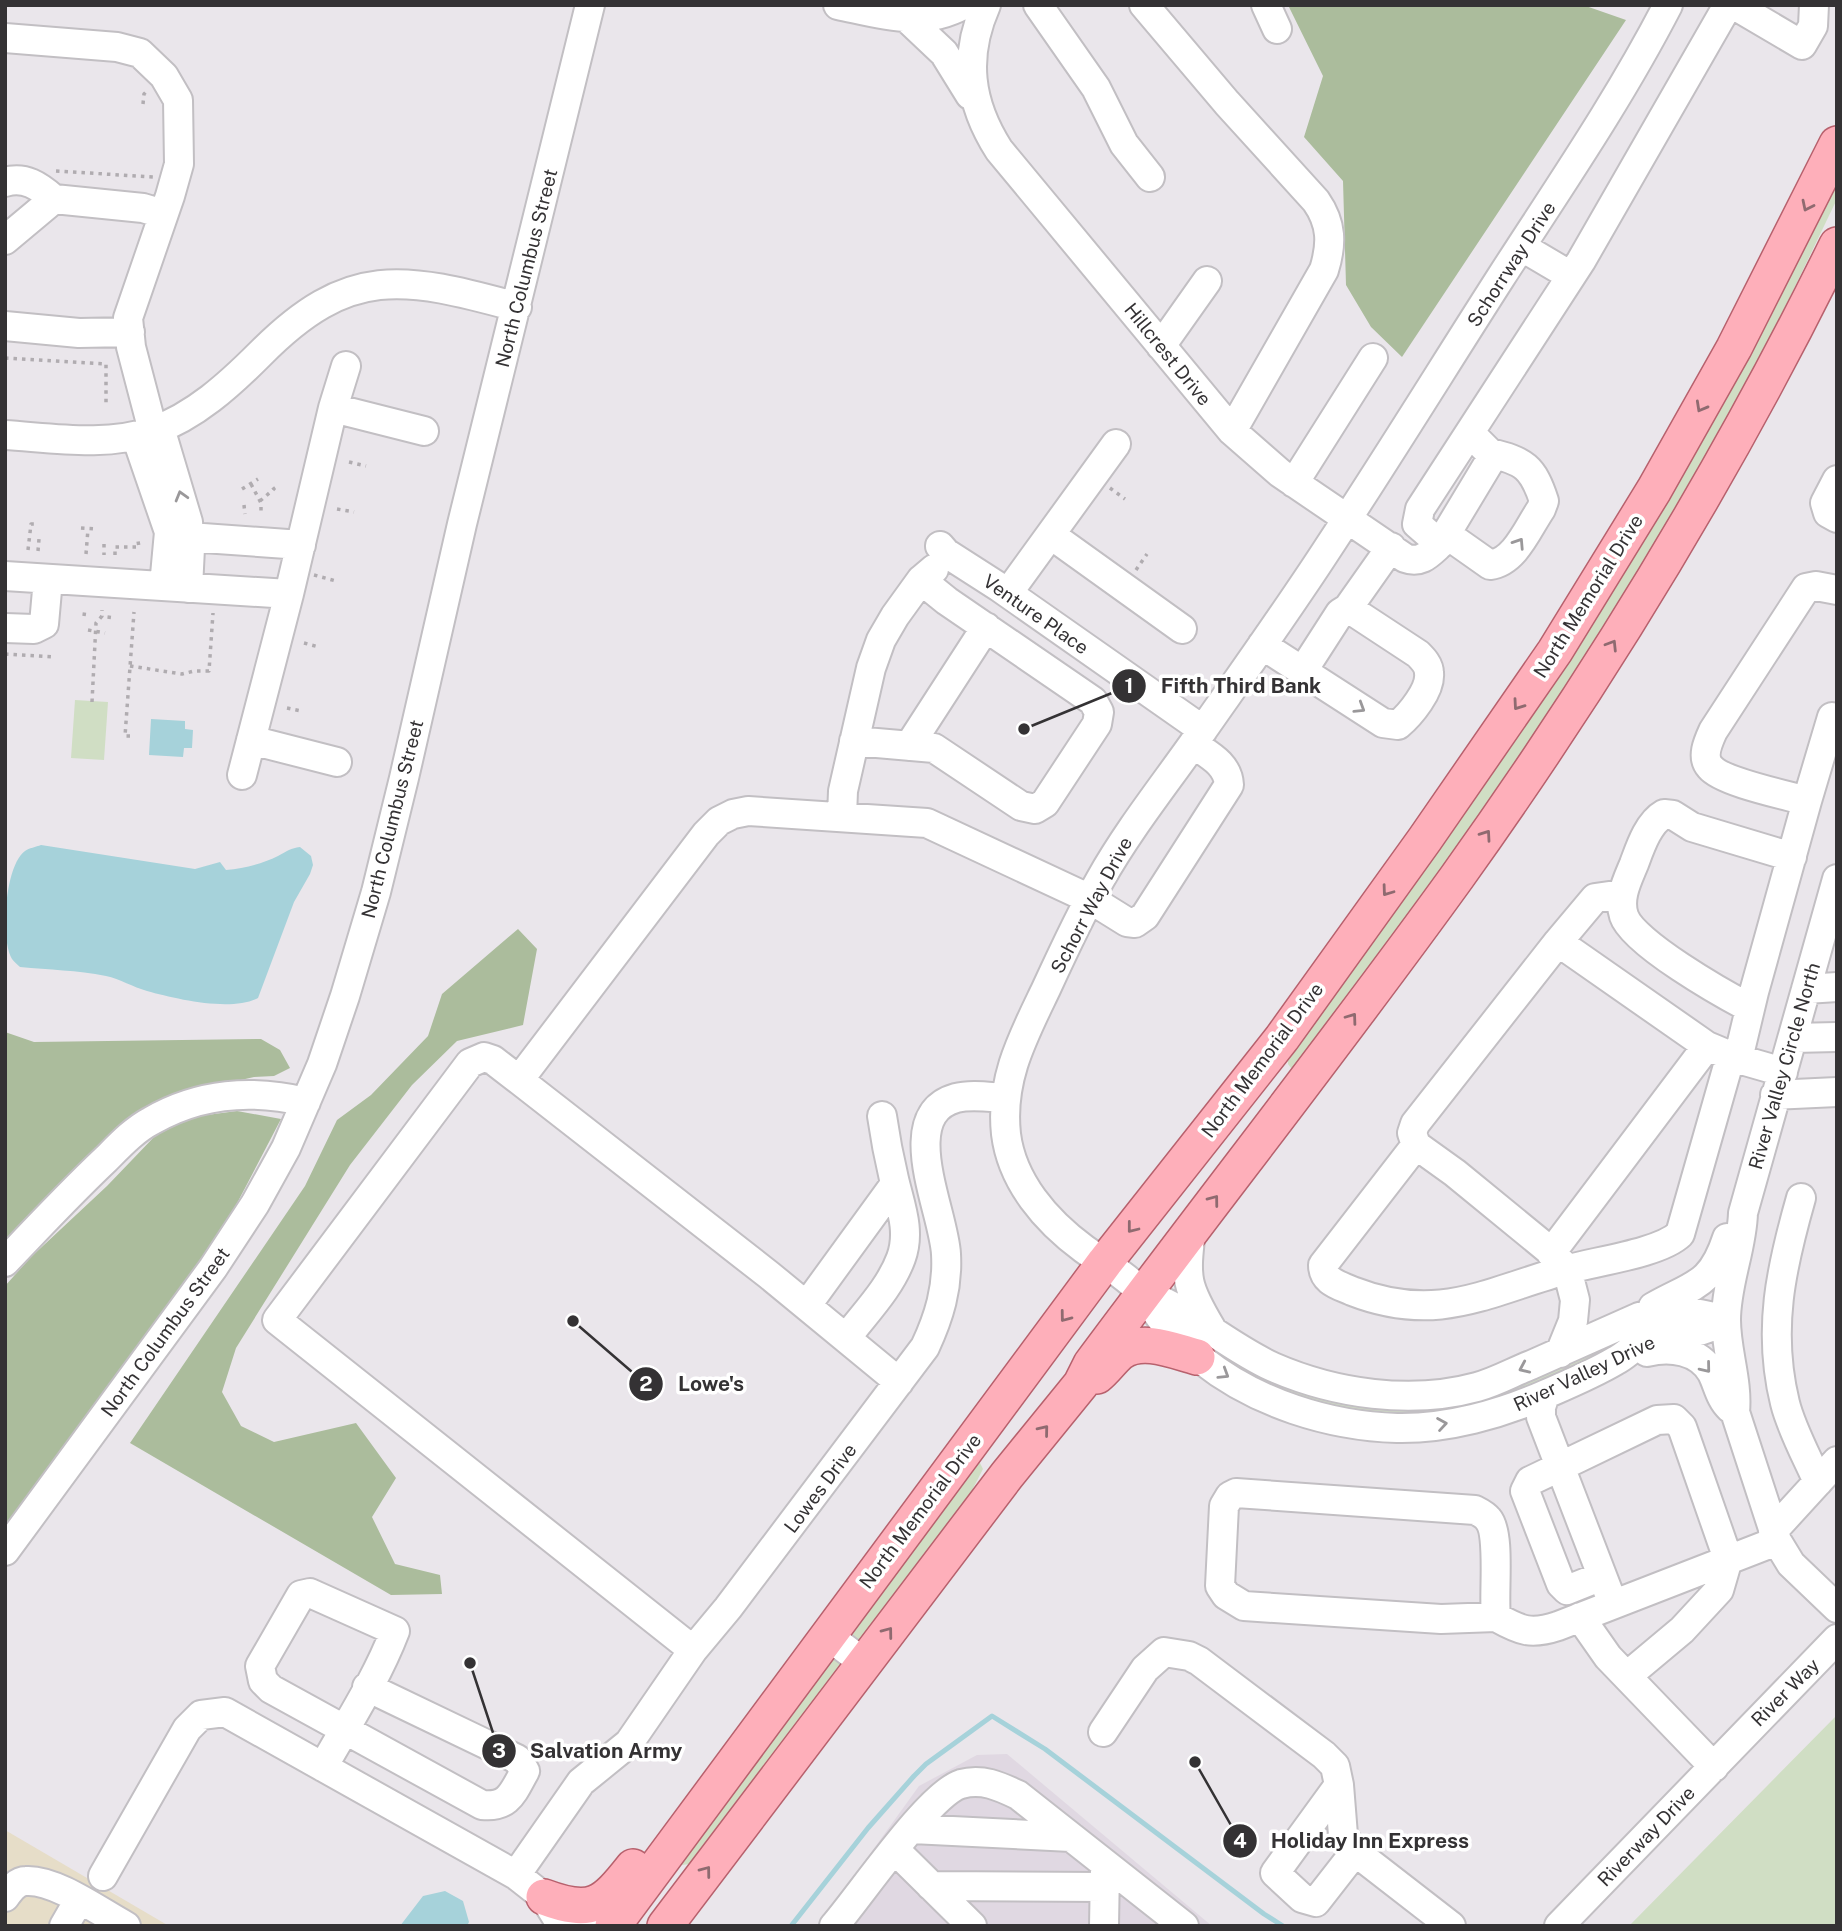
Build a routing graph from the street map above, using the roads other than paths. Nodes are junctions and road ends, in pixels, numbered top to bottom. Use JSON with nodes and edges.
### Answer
{"nodes":[{"id":1,"x":590,"y":5,"type":"edge"},
{"id":2,"x":838,"y":5,"type":"edge"},
{"id":3,"x":963,"y":5,"type":"edge"},
{"id":4,"x":986,"y":5,"type":"edge"},
{"id":5,"x":1038,"y":5,"type":"edge"},
{"id":6,"x":1144,"y":5,"type":"edge"},
{"id":7,"x":1668,"y":5,"type":"edge"},
{"id":8,"x":1728,"y":5,"type":"edge"},
{"id":9,"x":1734,"y":5,"type":"edge"},
{"id":10,"x":1814,"y":5,"type":"edge"},
{"id":11,"x":915,"y":19,"type":"junction"},
{"id":12,"x":5,"y":38,"type":"edge"},
{"id":13,"x":976,"y":105,"type":"junction"},
{"id":14,"x":1837,"y":144,"type":"edge"},
{"id":15,"x":1150,"y":177,"type":"dead end"},
{"id":16,"x":5,"y":182,"type":"edge"},
{"id":17,"x":54,"y":199,"type":"junction"},
{"id":18,"x":163,"y":214,"type":"junction"},
{"id":19,"x":5,"y":240,"type":"edge"},
{"id":20,"x":1837,"y":245,"type":"edge"},
{"id":21,"x":1522,"y":247,"type":"junction"},
{"id":22,"x":1571,"y":276,"type":"junction"},
{"id":23,"x":1207,"y":281,"type":"dead end"},
{"id":24,"x":517,"y":307,"type":"junction"},
{"id":25,"x":5,"y":326,"type":"edge"},
{"id":26,"x":130,"y":332,"type":"junction"},
{"id":27,"x":1161,"y":346,"type":"junction"},
{"id":28,"x":1373,"y":358,"type":"dead end"},
{"id":29,"x":346,"y":366,"type":"dead end"},
{"id":30,"x":333,"y":408,"type":"junction"},
{"id":31,"x":150,"y":431,"type":"junction"},
{"id":32,"x":424,"y":431,"type":"dead end"},
{"id":33,"x":1232,"y":431,"type":"junction"},
{"id":34,"x":1469,"y":434,"type":"junction"},
{"id":35,"x":5,"y":435,"type":"edge"},
{"id":36,"x":1116,"y":444,"type":"dead end"},
{"id":37,"x":1490,"y":453,"type":"junction"},
{"id":38,"x":1837,"y":480,"type":"edge"},
{"id":39,"x":1294,"y":483,"type":"junction"},
{"id":40,"x":1348,"y":518,"type":"junction"},
{"id":41,"x":1837,"y":518,"type":"edge"},
{"id":42,"x":1051,"y":535,"type":"junction"},
{"id":43,"x":1443,"y":539,"type":"junction"},
{"id":44,"x":179,"y":540,"type":"junction"},
{"id":45,"x":301,"y":545,"type":"junction"},
{"id":46,"x":1398,"y":553,"type":"junction"},
{"id":47,"x":5,"y":576,"type":"edge"},
{"id":48,"x":48,"y":579,"type":"junction"},
{"id":49,"x":921,"y":580,"type":"junction"},
{"id":50,"x":188,"y":588,"type":"junction"},
{"id":51,"x":1837,"y":590,"type":"edge"},
{"id":52,"x":1008,"y":593,"type":"junction"},
{"id":53,"x":289,"y":594,"type":"junction"},
{"id":54,"x":1348,"y":608,"type":"junction"},
{"id":55,"x":986,"y":627,"type":"junction"},
{"id":56,"x":5,"y":628,"type":"edge"},
{"id":57,"x":1182,"y":629,"type":"dead end"},
{"id":58,"x":1262,"y":645,"type":"junction"},
{"id":59,"x":1302,"y":671,"type":"junction"},
{"id":60,"x":1835,"y":713,"type":"edge"},
{"id":61,"x":1198,"y":737,"type":"junction"},
{"id":62,"x":251,"y":740,"type":"junction"},
{"id":63,"x":854,"y":741,"type":"junction"},
{"id":64,"x":909,"y":746,"type":"junction"},
{"id":65,"x":337,"y":762,"type":"dead end"},
{"id":66,"x":242,"y":775,"type":"dead end"},
{"id":67,"x":1807,"y":801,"type":"junction"},
{"id":68,"x":842,"y":816,"type":"junction"},
{"id":69,"x":1792,"y":857,"type":"junction"},
{"id":70,"x":1836,"y":882,"type":"edge"},
{"id":71,"x":1623,"y":894,"type":"junction"},
{"id":72,"x":1090,"y":899,"type":"junction"},
{"id":73,"x":1558,"y":942,"type":"junction"},
{"id":74,"x":1837,"y":987,"type":"edge"},
{"id":75,"x":1806,"y":989,"type":"junction"},
{"id":76,"x":1750,"y":1008,"type":"junction"},
{"id":77,"x":1837,"y":1037,"type":"edge"},
{"id":78,"x":1793,"y":1038,"type":"junction"},
{"id":79,"x":1725,"y":1054,"type":"junction"},
{"id":80,"x":519,"y":1080,"type":"junction"},
{"id":81,"x":1779,"y":1084,"type":"junction"},
{"id":82,"x":1837,"y":1092,"type":"edge"},
{"id":83,"x":1004,"y":1098,"type":"junction"},
{"id":84,"x":306,"y":1102,"type":"junction"},
{"id":85,"x":882,"y":1116,"type":"dead end"},
{"id":86,"x":1416,"y":1145,"type":"junction"},
{"id":87,"x":895,"y":1184,"type":"junction"},
{"id":88,"x":1801,"y":1198,"type":"dead end"},
{"id":89,"x":1743,"y":1213,"type":"junction"},
{"id":90,"x":1191,"y":1231,"type":"junction"},
{"id":91,"x":1559,"y":1261,"type":"junction"},
{"id":92,"x":5,"y":1262,"type":"edge"},
{"id":93,"x":1105,"y":1262,"type":"junction"},
{"id":94,"x":1143,"y":1293,"type":"junction"},
{"id":95,"x":1575,"y":1300,"type":"junction"},
{"id":96,"x":807,"y":1305,"type":"junction"},
{"id":97,"x":1639,"y":1317,"type":"junction"},
{"id":98,"x":1726,"y":1320,"type":"junction"},
{"id":99,"x":1613,"y":1329,"type":"junction"},
{"id":100,"x":847,"y":1337,"type":"junction"},
{"id":101,"x":1204,"y":1343,"type":"junction"},
{"id":102,"x":1560,"y":1353,"type":"junction"},
{"id":103,"x":1621,"y":1359,"type":"junction"},
{"id":104,"x":899,"y":1382,"type":"junction"},
{"id":105,"x":1082,"y":1384,"type":"junction"},
{"id":106,"x":1545,"y":1395,"type":"junction"},
{"id":107,"x":1511,"y":1408,"type":"junction"},
{"id":108,"x":1735,"y":1412,"type":"junction"},
{"id":109,"x":1837,"y":1461,"type":"edge"},
{"id":110,"x":1559,"y":1468,"type":"junction"},
{"id":111,"x":1818,"y":1482,"type":"junction"},
{"id":112,"x":1775,"y":1536,"type":"junction"},
{"id":113,"x":5,"y":1551,"type":"edge"},
{"id":114,"x":1728,"y":1559,"type":"junction"},
{"id":115,"x":1602,"y":1576,"type":"junction"},
{"id":116,"x":1613,"y":1603,"type":"junction"},
{"id":117,"x":1837,"y":1608,"type":"edge"},
{"id":118,"x":1496,"y":1617,"type":"junction"},
{"id":119,"x":1580,"y":1617,"type":"junction"},
{"id":120,"x":827,"y":1635,"type":"junction"},
{"id":121,"x":1837,"y":1640,"type":"edge"},
{"id":122,"x":693,"y":1650,"type":"junction"},
{"id":123,"x":864,"y":1663,"type":"junction"},
{"id":124,"x":1627,"y":1676,"type":"junction"},
{"id":125,"x":791,"y":1685,"type":"junction"},
{"id":126,"x":367,"y":1687,"type":"junction"},
{"id":127,"x":344,"y":1729,"type":"junction"},
{"id":128,"x":1103,"y":1732,"type":"dead end"},
{"id":129,"x":1733,"y":1745,"type":"joint"},
{"id":130,"x":323,"y":1767,"type":"junction"},
{"id":131,"x":1714,"y":1767,"type":"junction"},
{"id":132,"x":1339,"y":1785,"type":"junction"},
{"id":133,"x":1072,"y":1838,"type":"junction"},
{"id":134,"x":904,"y":1839,"type":"junction"},
{"id":135,"x":1355,"y":1852,"type":"junction"},
{"id":136,"x":516,"y":1875,"type":"junction"},
{"id":137,"x":1105,"y":1875,"type":"junction"},
{"id":138,"x":103,"y":1876,"type":"dead end"},
{"id":139,"x":931,"y":1886,"type":"junction"},
{"id":140,"x":5,"y":1897,"type":"edge"},
{"id":141,"x":79,"y":1900,"type":"junction"},
{"id":142,"x":557,"y":1909,"type":"edge"},
{"id":143,"x":64,"y":1926,"type":"edge"},
{"id":144,"x":126,"y":1926,"type":"edge"},
{"id":145,"x":593,"y":1926,"type":"edge"},
{"id":146,"x":612,"y":1926,"type":"edge"},
{"id":147,"x":665,"y":1926,"type":"edge"},
{"id":148,"x":835,"y":1926,"type":"edge"},
{"id":149,"x":972,"y":1926,"type":"edge"},
{"id":150,"x":1104,"y":1926,"type":"edge"},
{"id":151,"x":1184,"y":1926,"type":"edge"},
{"id":152,"x":1451,"y":1926,"type":"edge"},
{"id":153,"x":1559,"y":1926,"type":"edge"}],
"edges":[{"from":1,"to":24,"type":"street","name":"North Columbus Street"},
{"from":2,"to":11,"type":"street"},
{"from":3,"to":11,"type":"street"},
{"from":4,"to":13,"type":"street","name":"Hillcrest Drive"},
{"from":5,"to":15,"type":"street"},
{"from":6,"to":33,"type":"street"},
{"from":7,"to":21,"type":"street","name":"Schorrway Drive"},
{"from":8,"to":22,"type":"street"},
{"from":9,"to":10,"type":"street"},
{"from":11,"to":13,"type":"street","name":"Hillcrest Drive"},
{"from":12,"to":18,"type":"street"},
{"from":13,"to":27,"type":"street","name":"Hillcrest Drive"},
{"from":14,"to":93,"type":"main road","name":"North Memorial Drive","one_way":true},
{"from":16,"to":17,"type":"street"},
{"from":17,"to":18,"type":"street"},
{"from":17,"to":19,"type":"street"},
{"from":18,"to":26,"type":"street"},
{"from":90,"to":20,"type":"main road","one_way":true},
{"from":21,"to":22,"type":"street"},
{"from":21,"to":40,"type":"street","name":"Schorrway Drive"},
{"from":22,"to":34,"type":"street"},
{"from":23,"to":27,"type":"street"},
{"from":24,"to":31,"type":"street"},
{"from":24,"to":84,"type":"street","name":"North Columbus Street"},
{"from":25,"to":26,"type":"street"},
{"from":26,"to":31,"type":"street"},
{"from":27,"to":33,"type":"street","name":"Hillcrest Drive"},
{"from":28,"to":39,"type":"street"},
{"from":29,"to":30,"type":"street"},
{"from":30,"to":32,"type":"street"},
{"from":30,"to":45,"type":"street"},
{"from":31,"to":35,"type":"street"},
{"from":31,"to":44,"type":"street"},
{"from":33,"to":39,"type":"street","name":"Hillcrest Drive"},
{"from":34,"to":37,"type":"street"},
{"from":34,"to":43,"type":"street"},
{"from":36,"to":42,"type":"street"},
{"from":37,"to":43,"type":"street"},
{"from":43,"to":37,"type":"street","one_way":true},
{"from":38,"to":41,"type":"street"},
{"from":39,"to":40,"type":"street","name":"Hillcrest Drive"},
{"from":40,"to":46,"type":"street","name":"Hillcrest Drive"},
{"from":40,"to":58,"type":"street","name":"Schorr Way Drive"},
{"from":42,"to":52,"type":"street"},
{"from":42,"to":57,"type":"street"},
{"from":43,"to":46,"type":"street"},
{"from":44,"to":45,"type":"street"},
{"from":44,"to":50,"type":"street"},
{"from":45,"to":53,"type":"street"},
{"from":46,"to":54,"type":"street"},
{"from":47,"to":48,"type":"street"},
{"from":48,"to":50,"type":"street"},
{"from":48,"to":56,"type":"street"},
{"from":49,"to":52,"type":"street","name":"Venture Place"},
{"from":49,"to":55,"type":"street"},
{"from":49,"to":63,"type":"street"},
{"from":50,"to":53,"type":"street"},
{"from":51,"to":67,"type":"street"},
{"from":52,"to":61,"type":"street","name":"Venture Place"},
{"from":53,"to":62,"type":"street"},
{"from":54,"to":59,"type":"street"},
{"from":59,"to":54,"type":"street","one_way":true},
{"from":55,"to":64,"type":"street"},
{"from":55,"to":64,"type":"street"},
{"from":58,"to":59,"type":"street"},
{"from":58,"to":61,"type":"street","name":"Schorr Way Drive"},
{"from":60,"to":67,"type":"street"},
{"from":61,"to":72,"type":"street","name":"Schorr Way Drive"},
{"from":61,"to":72,"type":"street","name":"Venture Place"},
{"from":62,"to":65,"type":"street"},
{"from":62,"to":66,"type":"street"},
{"from":63,"to":64,"type":"street"},
{"from":63,"to":68,"type":"street"},
{"from":67,"to":69,"type":"street"},
{"from":68,"to":72,"type":"street"},
{"from":68,"to":80,"type":"street"},
{"from":69,"to":71,"type":"street"},
{"from":69,"to":76,"type":"street"},
{"from":70,"to":75,"type":"street","name":"River Valley Circle North"},
{"from":71,"to":73,"type":"street"},
{"from":71,"to":76,"type":"street"},
{"from":72,"to":83,"type":"street","name":"Schorr Way Drive"},
{"from":73,"to":79,"type":"street"},
{"from":73,"to":86,"type":"street"},
{"from":74,"to":75,"type":"street"},
{"from":75,"to":78,"type":"street","name":"River Valley Circle North"},
{"from":76,"to":79,"type":"street"},
{"from":77,"to":78,"type":"street"},
{"from":78,"to":81,"type":"street","name":"River Valley Circle North"},
{"from":79,"to":81,"type":"street"},
{"from":79,"to":91,"type":"street"},
{"from":79,"to":91,"type":"street"},
{"from":80,"to":96,"type":"street"},
{"from":80,"to":122,"type":"street"},
{"from":81,"to":82,"type":"street"},
{"from":81,"to":89,"type":"street","name":"River Valley Circle North"},
{"from":83,"to":93,"type":"street","name":"Schorr Way Drive"},
{"from":83,"to":104,"type":"street","name":"Lowes Drive"},
{"from":84,"to":92,"type":"street"},
{"from":84,"to":113,"type":"street","name":"North Columbus Street"},
{"from":85,"to":87,"type":"street"},
{"from":86,"to":91,"type":"street"},
{"from":86,"to":91,"type":"street"},
{"from":87,"to":96,"type":"street"},
{"from":87,"to":100,"type":"street"},
{"from":88,"to":111,"type":"street"},
{"from":89,"to":97,"type":"street","name":"River Valley Circle North"},
{"from":89,"to":98,"type":"street","name":"River Valley Circle North"},
{"from":90,"to":94,"type":"main road"},
{"from":90,"to":101,"type":"street","name":"River Valley Drive"},
{"from":91,"to":95,"type":"street"},
{"from":93,"to":94,"type":"street","name":"Schorr Way Drive"},
{"from":93,"to":120,"type":"main road","name":"North Memorial Drive","one_way":true},
{"from":94,"to":101,"type":"street","name":"River Valley Drive"},
{"from":94,"to":105,"type":"main road"},
{"from":95,"to":99,"type":"street"},
{"from":95,"to":102,"type":"street"},
{"from":96,"to":100,"type":"street"},
{"from":97,"to":98,"type":"street","name":"River Valley Drive"},
{"from":97,"to":99,"type":"street","name":"River Valley Drive"},
{"from":98,"to":103,"type":"street","name":"River Valley Drive"},
{"from":98,"to":108,"type":"street","name":"River Valley Circle North"},
{"from":99,"to":102,"type":"street","name":"River Valley Drive"},
{"from":100,"to":104,"type":"street"},
{"from":102,"to":101,"type":"street","name":"River Valley Drive","one_way":true},
{"from":101,"to":105,"type":"main road"},
{"from":101,"to":107,"type":"street","name":"River Valley Drive","one_way":true},
{"from":103,"to":106,"type":"street","name":"River Valley Drive"},
{"from":103,"to":108,"type":"street","one_way":true},
{"from":104,"to":122,"type":"street","name":"Lowes Drive"},
{"from":123,"to":105,"type":"main road","one_way":true},
{"from":106,"to":107,"type":"street","name":"River Valley Drive"},
{"from":106,"to":110,"type":"street"},
{"from":107,"to":110,"type":"street"},
{"from":108,"to":112,"type":"street"},
{"from":109,"to":111,"type":"street"},
{"from":110,"to":114,"type":"street"},
{"from":110,"to":115,"type":"street"},
{"from":110,"to":115,"type":"street"},
{"from":111,"to":112,"type":"street"},
{"from":112,"to":114,"type":"street"},
{"from":112,"to":117,"type":"street"},
{"from":114,"to":116,"type":"street"},
{"from":114,"to":124,"type":"street"},
{"from":115,"to":116,"type":"street"},
{"from":116,"to":119,"type":"street"},
{"from":118,"to":118,"type":"street"},
{"from":118,"to":119,"type":"street"},
{"from":119,"to":124,"type":"street"},
{"from":120,"to":123,"type":"street"},
{"from":120,"to":125,"type":"main road","name":"North Memorial Drive"},
{"from":121,"to":129,"type":"street","name":"River Way"},
{"from":122,"to":136,"type":"street","name":"Lowes Drive"},
{"from":147,"to":123,"type":"main road","one_way":true},
{"from":124,"to":131,"type":"street"},
{"from":125,"to":142,"type":"main road"},
{"from":125,"to":146,"type":"main road","name":"North Memorial Drive"},
{"from":126,"to":127,"type":"street"},
{"from":126,"to":127,"type":"street"},
{"from":126,"to":127,"type":"street"},
{"from":127,"to":130,"type":"street"},
{"from":128,"to":132,"type":"street"},
{"from":129,"to":131,"type":"street","name":"Riverway Drive"},
{"from":130,"to":136,"type":"street"},
{"from":130,"to":138,"type":"street"},
{"from":131,"to":153,"type":"street","name":"Riverway Drive"},
{"from":132,"to":135,"type":"street"},
{"from":132,"to":135,"type":"street"},
{"from":133,"to":134,"type":"street"},
{"from":133,"to":134,"type":"street"},
{"from":133,"to":137,"type":"street"},
{"from":134,"to":139,"type":"street"},
{"from":134,"to":148,"type":"street"},
{"from":135,"to":152,"type":"street"},
{"from":136,"to":142,"type":"street"},
{"from":137,"to":139,"type":"street"},
{"from":137,"to":150,"type":"street"},
{"from":137,"to":151,"type":"street"},
{"from":139,"to":149,"type":"street"},
{"from":140,"to":141,"type":"street"},
{"from":141,"to":143,"type":"street"},
{"from":141,"to":144,"type":"street"},
{"from":142,"to":145,"type":"street"}]}
